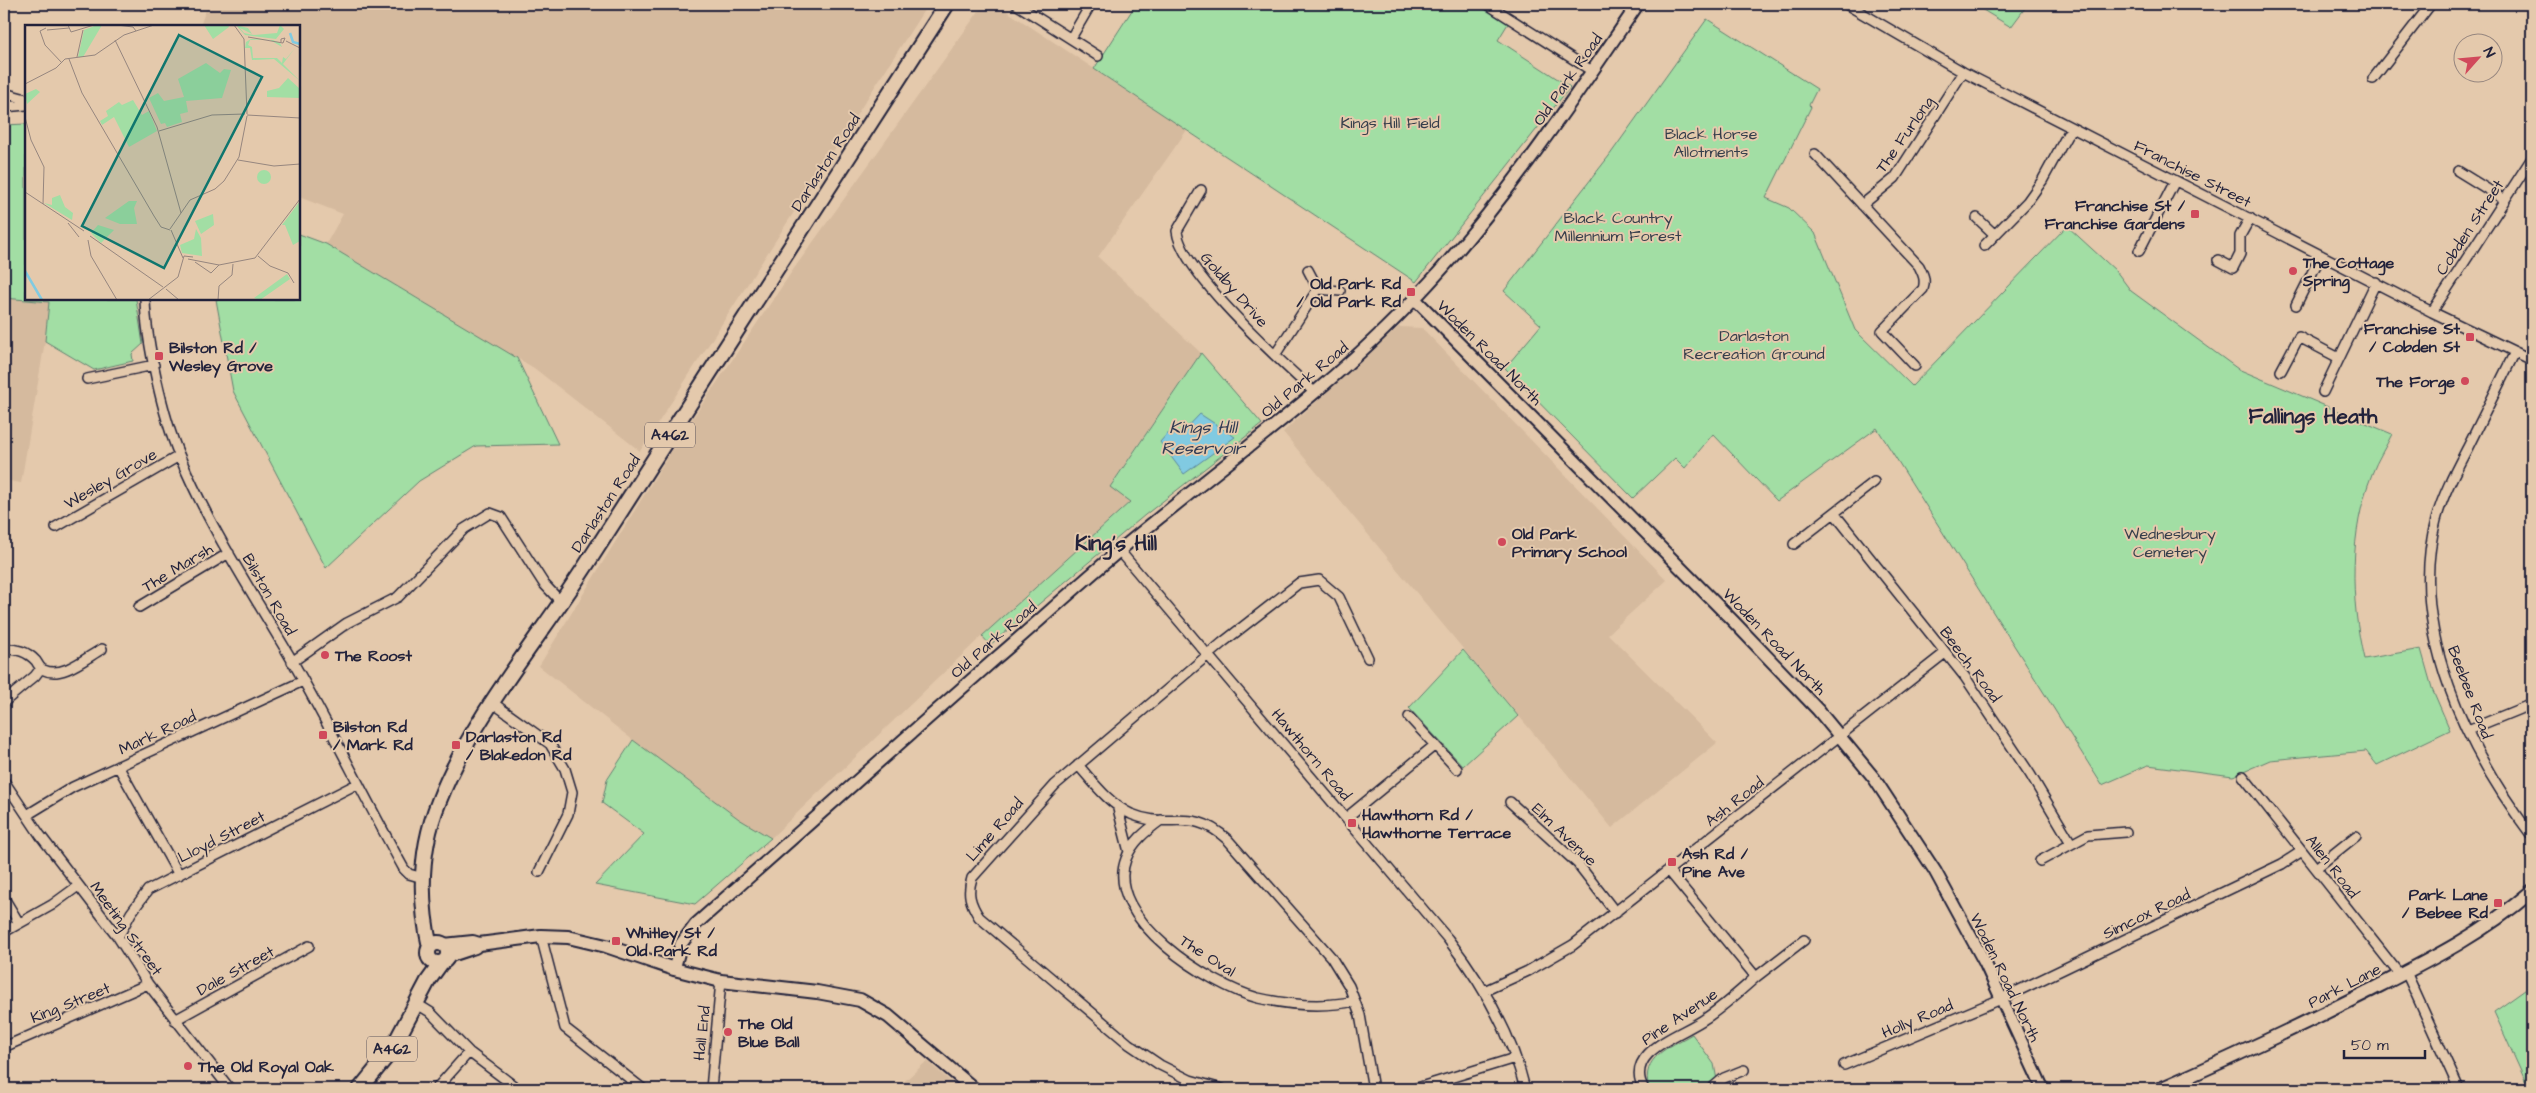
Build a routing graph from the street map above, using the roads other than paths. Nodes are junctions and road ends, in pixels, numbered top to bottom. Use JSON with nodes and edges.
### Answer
{"nodes":[{"id":1,"x":947,"y":4,"type":"edge"},
{"id":2,"x":1016,"y":4,"type":"edge"},
{"id":3,"x":1092,"y":4,"type":"edge"},
{"id":4,"x":1487,"y":4,"type":"edge"},
{"id":5,"x":1638,"y":4,"type":"edge"},
{"id":6,"x":1846,"y":4,"type":"edge"},
{"id":7,"x":2431,"y":4,"type":"edge"},
{"id":8,"x":1071,"y":38,"type":"junction"},
{"id":9,"x":1098,"y":56,"type":"dead end"},
{"id":10,"x":1592,"y":71,"type":"junction"},
{"id":11,"x":1963,"y":72,"type":"junction"},
{"id":12,"x":2374,"y":79,"type":"dead end"},
{"id":13,"x":4,"y":93,"type":"edge"},
{"id":14,"x":25,"y":99,"type":"edge"},
{"id":15,"x":25,"y":105,"type":"edge"},
{"id":16,"x":4,"y":107,"type":"edge"},
{"id":17,"x":2071,"y":128,"type":"junction"},
{"id":18,"x":1815,"y":154,"type":"dead end"},
{"id":19,"x":2532,"y":158,"type":"edge"},
{"id":20,"x":2458,"y":171,"type":"dead end"},
{"id":21,"x":2175,"y":181,"type":"junction"},
{"id":22,"x":1201,"y":190,"type":"dead end"},
{"id":23,"x":2505,"y":200,"type":"junction"},
{"id":24,"x":1862,"y":205,"type":"junction"},
{"id":25,"x":1977,"y":218,"type":"dead end"},
{"id":26,"x":2250,"y":218,"type":"junction"},
{"id":27,"x":1996,"y":235,"type":"junction"},
{"id":28,"x":1984,"y":246,"type":"dead end"},
{"id":29,"x":2140,"y":251,"type":"dead end"},
{"id":30,"x":2321,"y":255,"type":"junction"},
{"id":31,"x":2218,"y":260,"type":"dead end"},
{"id":32,"x":1308,"y":270,"type":"dead end"},
{"id":33,"x":2376,"y":282,"type":"junction"},
{"id":34,"x":1318,"y":289,"type":"junction"},
{"id":35,"x":1340,"y":291,"type":"dead end"},
{"id":36,"x":1415,"y":299,"type":"junction"},
{"id":37,"x":145,"y":300,"type":"edge"},
{"id":38,"x":2296,"y":305,"type":"dead end"},
{"id":39,"x":2432,"y":312,"type":"junction"},
{"id":40,"x":2515,"y":352,"type":"junction"},
{"id":41,"x":1275,"y":355,"type":"junction"},
{"id":42,"x":2339,"y":358,"type":"junction"},
{"id":43,"x":2532,"y":360,"type":"edge"},
{"id":44,"x":154,"y":365,"type":"junction"},
{"id":45,"x":1915,"y":366,"type":"dead end"},
{"id":46,"x":2281,"y":371,"type":"dead end"},
{"id":47,"x":87,"y":379,"type":"dead end"},
{"id":48,"x":1314,"y":392,"type":"junction"},
{"id":49,"x":2323,"y":392,"type":"dead end"},
{"id":50,"x":179,"y":456,"type":"junction"},
{"id":51,"x":1874,"y":482,"type":"dead end"},
{"id":52,"x":1834,"y":514,"type":"junction"},
{"id":53,"x":56,"y":527,"type":"dead end"},
{"id":54,"x":1794,"y":544,"type":"dead end"},
{"id":55,"x":1119,"y":550,"type":"junction"},
{"id":56,"x":229,"y":553,"type":"junction"},
{"id":57,"x":562,"y":603,"type":"junction"},
{"id":58,"x":139,"y":607,"type":"dead end"},
{"id":59,"x":4,"y":649,"type":"edge"},
{"id":60,"x":102,"y":649,"type":"dead end"},
{"id":61,"x":1945,"y":653,"type":"junction"},
{"id":62,"x":1208,"y":654,"type":"junction"},
{"id":63,"x":1368,"y":658,"type":"dead end"},
{"id":64,"x":292,"y":662,"type":"junction"},
{"id":65,"x":40,"y":668,"type":"junction"},
{"id":66,"x":303,"y":681,"type":"junction"},
{"id":67,"x":4,"y":702,"type":"edge"},
{"id":68,"x":492,"y":703,"type":"junction"},
{"id":69,"x":2532,"y":704,"type":"edge"},
{"id":70,"x":1410,"y":716,"type":"dead end"},
{"id":71,"x":2468,"y":730,"type":"junction"},
{"id":72,"x":1839,"y":736,"type":"junction"},
{"id":73,"x":1435,"y":745,"type":"junction"},
{"id":74,"x":1078,"y":765,"type":"junction"},
{"id":75,"x":118,"y":766,"type":"junction"},
{"id":76,"x":1457,"y":769,"type":"dead end"},
{"id":77,"x":2243,"y":776,"type":"dead end"},
{"id":78,"x":4,"y":780,"type":"edge"},
{"id":79,"x":358,"y":784,"type":"junction"},
{"id":80,"x":1510,"y":802,"type":"dead end"},
{"id":81,"x":1116,"y":806,"type":"junction"},
{"id":82,"x":27,"y":815,"type":"junction"},
{"id":83,"x":1346,"y":818,"type":"junction"},
{"id":84,"x":1160,"y":820,"type":"junction"},
{"id":85,"x":2126,"y":832,"type":"dead end"},
{"id":86,"x":2356,"y":836,"type":"dead end"},
{"id":87,"x":2532,"y":836,"type":"edge"},
{"id":88,"x":2071,"y":843,"type":"junction"},
{"id":89,"x":2302,"y":851,"type":"junction"},
{"id":90,"x":1129,"y":852,"type":"junction"},
{"id":91,"x":2040,"y":861,"type":"dead end"},
{"id":92,"x":2316,"y":868,"type":"junction"},
{"id":93,"x":1669,"y":871,"type":"junction"},
{"id":94,"x":539,"y":872,"type":"dead end"},
{"id":95,"x":179,"y":875,"type":"junction"},
{"id":96,"x":423,"y":878,"type":"junction"},
{"id":97,"x":78,"y":886,"type":"junction"},
{"id":98,"x":2532,"y":891,"type":"edge"},
{"id":99,"x":4,"y":898,"type":"edge"},
{"id":100,"x":1616,"y":913,"type":"junction"},
{"id":101,"x":19,"y":923,"type":"junction"},
{"id":102,"x":4,"y":932,"type":"edge"},
{"id":103,"x":542,"y":936,"type":"junction"},
{"id":104,"x":118,"y":937,"type":"junction"},
{"id":105,"x":1804,"y":940,"type":"dead end"},
{"id":106,"x":309,"y":946,"type":"dead end"},
{"id":107,"x":438,"y":952,"type":"junction"},
{"id":108,"x":674,"y":969,"type":"junction"},
{"id":109,"x":2403,"y":974,"type":"junction"},
{"id":110,"x":1756,"y":976,"type":"junction"},
{"id":111,"x":722,"y":981,"type":"junction"},
{"id":112,"x":148,"y":984,"type":"junction"},
{"id":113,"x":1484,"y":991,"type":"junction"},
{"id":114,"x":2001,"y":999,"type":"junction"},
{"id":115,"x":1355,"y":1001,"type":"junction"},
{"id":116,"x":417,"y":1004,"type":"junction"},
{"id":117,"x":175,"y":1020,"type":"junction"},
{"id":118,"x":4,"y":1047,"type":"edge"},
{"id":119,"x":469,"y":1052,"type":"junction"},
{"id":120,"x":1515,"y":1058,"type":"junction"},
{"id":121,"x":1844,"y":1065,"type":"dead end"},
{"id":122,"x":2030,"y":1066,"type":"junction"},
{"id":123,"x":1744,"y":1070,"type":"dead end"},
{"id":124,"x":230,"y":1089,"type":"edge"},
{"id":125,"x":360,"y":1089,"type":"edge"},
{"id":126,"x":436,"y":1089,"type":"edge"},
{"id":127,"x":518,"y":1089,"type":"edge"},
{"id":128,"x":643,"y":1089,"type":"edge"},
{"id":129,"x":711,"y":1089,"type":"edge"},
{"id":130,"x":974,"y":1089,"type":"edge"},
{"id":131,"x":1222,"y":1089,"type":"edge"},
{"id":132,"x":1373,"y":1089,"type":"edge"},
{"id":133,"x":1414,"y":1089,"type":"edge"},
{"id":134,"x":1525,"y":1089,"type":"edge"},
{"id":135,"x":1644,"y":1089,"type":"edge"},
{"id":136,"x":1711,"y":1089,"type":"edge"},
{"id":137,"x":2037,"y":1089,"type":"edge"},
{"id":138,"x":2043,"y":1089,"type":"edge"},
{"id":139,"x":2160,"y":1089,"type":"edge"},
{"id":140,"x":2459,"y":1089,"type":"edge"}],
"edges":[{"from":1,"to":57,"type":"main road","name":"Darlaston Road","number":"A462"},
{"from":2,"to":8,"type":"street"},
{"from":3,"to":8,"type":"street"},
{"from":4,"to":10,"type":"street"},
{"from":5,"to":10,"type":"street","name":"Old Park Road"},
{"from":6,"to":11,"type":"street","name":"Franchise Street"},
{"from":7,"to":12,"type":"street"},
{"from":8,"to":9,"type":"street"},
{"from":10,"to":36,"type":"street","name":"Old Park Road"},
{"from":11,"to":17,"type":"street","name":"Franchise Street"},
{"from":11,"to":24,"type":"street","name":"The Furlong"},
{"from":13,"to":14,"type":"street"},
{"from":15,"to":16,"type":"street"},
{"from":17,"to":21,"type":"street","name":"Franchise Street"},
{"from":17,"to":27,"type":"street"},
{"from":18,"to":24,"type":"street"},
{"from":19,"to":23,"type":"street","name":"Cobden Street"},
{"from":20,"to":23,"type":"street"},
{"from":21,"to":26,"type":"street","name":"Franchise Street"},
{"from":21,"to":29,"type":"street"},
{"from":22,"to":41,"type":"street","name":"Goldby Drive"},
{"from":23,"to":39,"type":"street","name":"Cobden Street"},
{"from":24,"to":45,"type":"street"},
{"from":25,"to":27,"type":"street"},
{"from":26,"to":30,"type":"street","name":"Franchise Street"},
{"from":26,"to":31,"type":"street"},
{"from":27,"to":28,"type":"street"},
{"from":30,"to":33,"type":"street","name":"Franchise Street"},
{"from":30,"to":38,"type":"street"},
{"from":32,"to":34,"type":"street"},
{"from":33,"to":39,"type":"street","name":"Franchise Street"},
{"from":33,"to":42,"type":"street"},
{"from":34,"to":35,"type":"street"},
{"from":34,"to":41,"type":"street"},
{"from":36,"to":48,"type":"street","name":"Old Park Road"},
{"from":36,"to":72,"type":"street","name":"Woden Road North"},
{"from":37,"to":44,"type":"street","name":"Bilston Road"},
{"from":39,"to":40,"type":"street","name":"Franchise Street"},
{"from":40,"to":43,"type":"street","name":"Franchise Street"},
{"from":40,"to":71,"type":"street","name":"Beebee Road"},
{"from":41,"to":48,"type":"street","name":"Goldby Drive"},
{"from":42,"to":46,"type":"street"},
{"from":42,"to":49,"type":"street"},
{"from":44,"to":47,"type":"street"},
{"from":44,"to":50,"type":"street","name":"Bilston Road"},
{"from":48,"to":55,"type":"street","name":"Old Park Road"},
{"from":50,"to":53,"type":"street","name":"Wesley Grove"},
{"from":50,"to":56,"type":"street","name":"Bilston Road"},
{"from":51,"to":52,"type":"street"},
{"from":52,"to":54,"type":"street"},
{"from":52,"to":61,"type":"street","name":"Beech Road"},
{"from":55,"to":62,"type":"street","name":"Hawthorn Road"},
{"from":55,"to":108,"type":"street","name":"Old Park Road"},
{"from":56,"to":58,"type":"street","name":"The Marsh"},
{"from":56,"to":64,"type":"street","name":"Bilston Road"},
{"from":57,"to":64,"type":"street"},
{"from":57,"to":68,"type":"main road","name":"Darlaston Road","number":"A462"},
{"from":59,"to":65,"type":"street"},
{"from":60,"to":65,"type":"street"},
{"from":61,"to":72,"type":"street","name":"Ash Road"},
{"from":61,"to":88,"type":"street","name":"Beech Road"},
{"from":62,"to":63,"type":"street","name":"Lime Road"},
{"from":62,"to":74,"type":"street","name":"Lime Road"},
{"from":62,"to":83,"type":"street","name":"Hawthorn Road"},
{"from":64,"to":66,"type":"street","name":"Bilston Road"},
{"from":65,"to":67,"type":"street"},
{"from":66,"to":75,"type":"street","name":"Mark Road"},
{"from":66,"to":79,"type":"street","name":"Bilston Road"},
{"from":68,"to":94,"type":"street"},
{"from":68,"to":96,"type":"main road","name":"Darlaston Road","number":"A462"},
{"from":69,"to":71,"type":"street"},
{"from":70,"to":73,"type":"street"},
{"from":71,"to":87,"type":"street","name":"Beebee Road"},
{"from":72,"to":93,"type":"street","name":"Ash Road"},
{"from":72,"to":114,"type":"street","name":"Woden Road North"},
{"from":73,"to":76,"type":"street"},
{"from":73,"to":83,"type":"street"},
{"from":74,"to":81,"type":"street"},
{"from":74,"to":131,"type":"street","name":"Lime Road"},
{"from":75,"to":82,"type":"street","name":"Mark Road"},
{"from":75,"to":95,"type":"street"},
{"from":77,"to":89,"type":"street","name":"Allen Road"},
{"from":78,"to":82,"type":"street","name":"Meeting Street"},
{"from":79,"to":95,"type":"street","name":"Lloyd Street"},
{"from":79,"to":96,"type":"street","name":"Bilston Road"},
{"from":80,"to":100,"type":"street","name":"Elm Avenue"},
{"from":81,"to":84,"type":"street"},
{"from":81,"to":90,"type":"street"},
{"from":82,"to":97,"type":"street","name":"Meeting Street"},
{"from":83,"to":113,"type":"street","name":"Hawthorn Road"},
{"from":84,"to":90,"type":"street","name":"The Oval"},
{"from":84,"to":115,"type":"street"},
{"from":85,"to":88,"type":"street"},
{"from":86,"to":92,"type":"street"},
{"from":88,"to":91,"type":"street"},
{"from":89,"to":92,"type":"street","name":"Allen Road"},
{"from":89,"to":114,"type":"street","name":"Simcox Road"},
{"from":90,"to":115,"type":"street","name":"The Oval"},
{"from":92,"to":109,"type":"street","name":"Allen Road"},
{"from":93,"to":100,"type":"street","name":"Ash Road"},
{"from":93,"to":110,"type":"street"},
{"from":95,"to":104,"type":"street","name":"Lloyd Street"},
{"from":96,"to":107,"type":"main road","name":"Darlaston Road","number":"A462"},
{"from":97,"to":101,"type":"street"},
{"from":97,"to":104,"type":"street","name":"Meeting Street"},
{"from":98,"to":109,"type":"main road","name":"Park Lane"},
{"from":99,"to":101,"type":"street"},
{"from":100,"to":113,"type":"street","name":"Ash Road"},
{"from":101,"to":102,"type":"street"},
{"from":103,"to":107,"type":"main road"},
{"from":103,"to":108,"type":"main road"},
{"from":103,"to":128,"type":"street"},
{"from":104,"to":112,"type":"street","name":"Meeting Street"},
{"from":105,"to":110,"type":"street","name":"Pine Avenue"},
{"from":106,"to":117,"type":"street","name":"Dale Street"},
{"from":107,"to":116,"type":"main road","name":"Darlaston Road","number":"A462"},
{"from":108,"to":111,"type":"main road"},
{"from":109,"to":139,"type":"main road","name":"Park Lane"},
{"from":109,"to":140,"type":"street","name":"Allen Road"},
{"from":110,"to":135,"type":"street","name":"Pine Avenue"},
{"from":111,"to":129,"type":"street","name":"Hall End"},
{"from":111,"to":130,"type":"main road"},
{"from":112,"to":117,"type":"street","name":"Meeting Street"},
{"from":112,"to":118,"type":"street","name":"King Street"},
{"from":113,"to":120,"type":"street","name":"Hawthorn Road"},
{"from":114,"to":121,"type":"street","name":"Holly Road"},
{"from":114,"to":122,"type":"street","name":"Woden Road North"},
{"from":115,"to":132,"type":"street"},
{"from":116,"to":119,"type":"street"},
{"from":116,"to":125,"type":"main road","number":"A462"},
{"from":117,"to":124,"type":"street","name":"Meeting Street"},
{"from":119,"to":126,"type":"street"},
{"from":119,"to":127,"type":"street"},
{"from":120,"to":133,"type":"street"},
{"from":120,"to":134,"type":"street","name":"Hawthorn Road"},
{"from":122,"to":137,"type":"street","name":"Woden Road North"},
{"from":122,"to":138,"type":"street","name":"Woden Road North"},
{"from":123,"to":136,"type":"street"}]}
